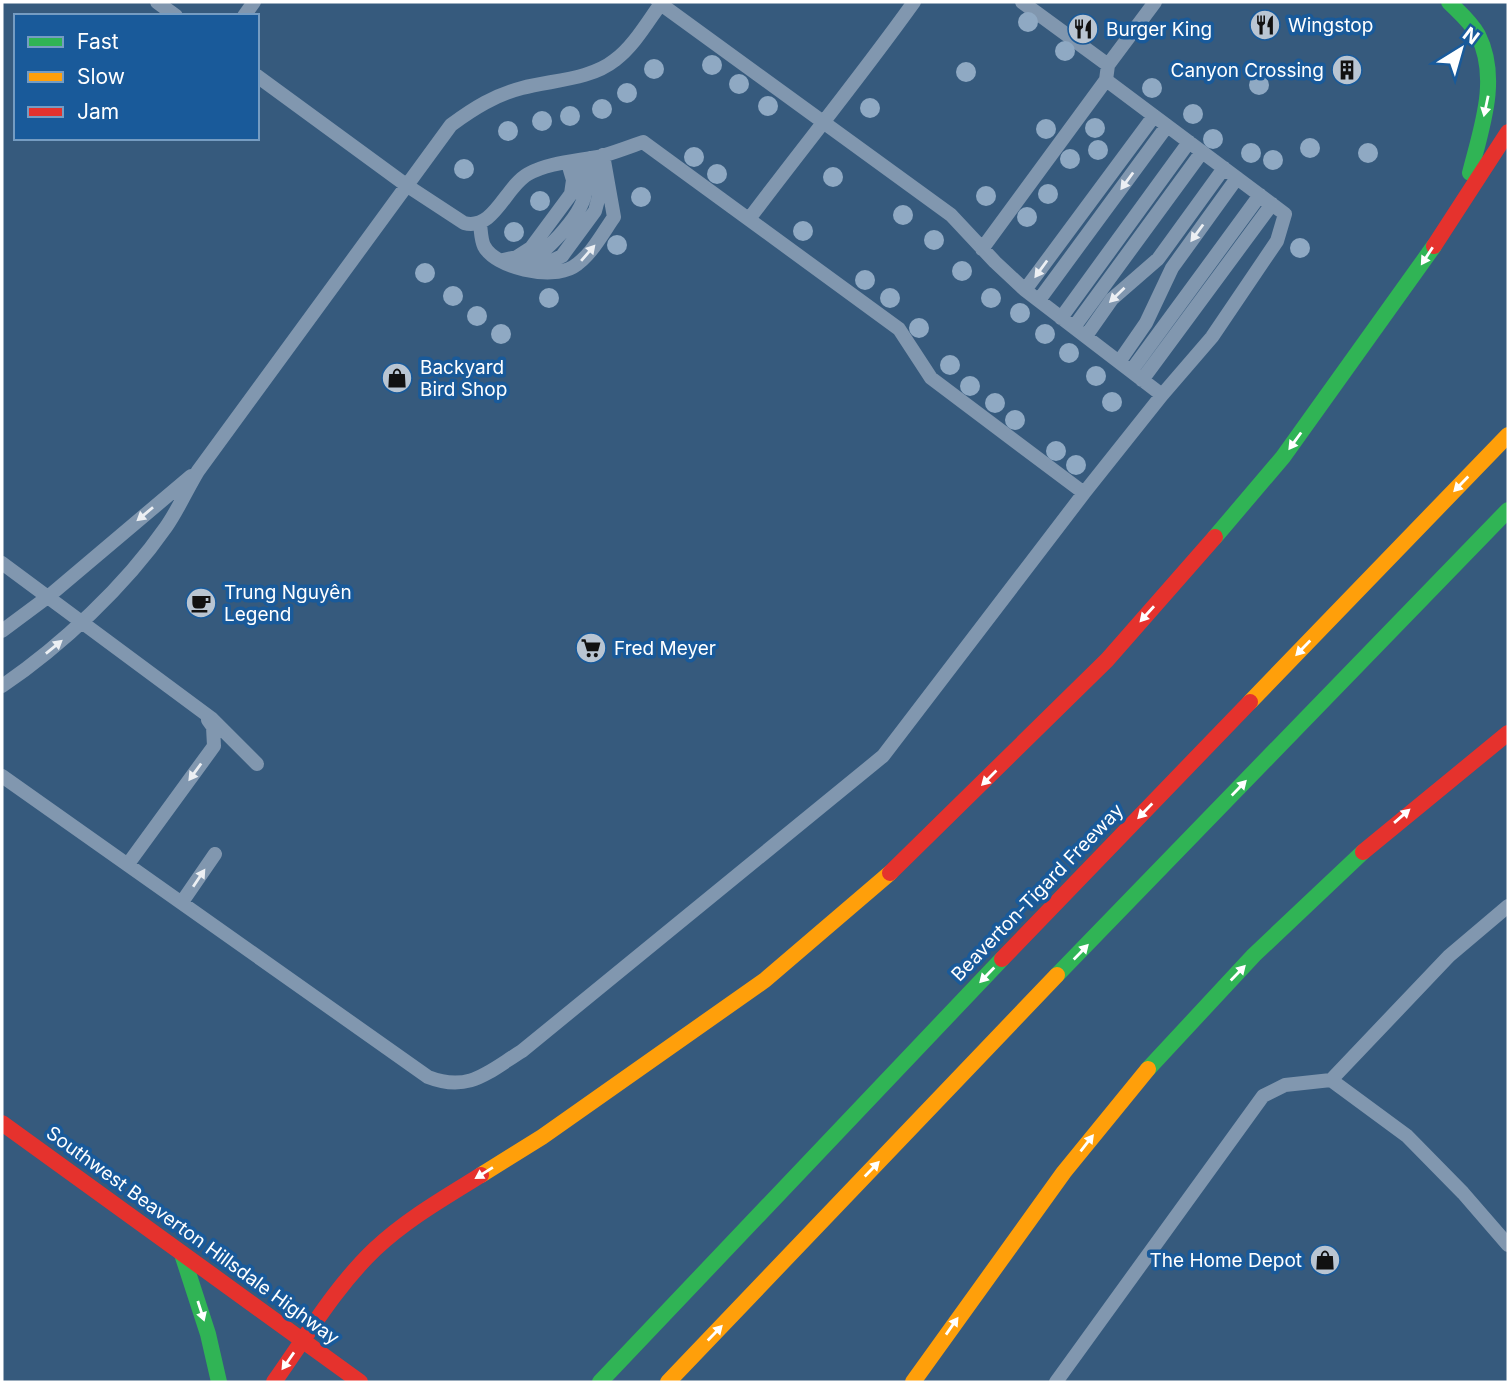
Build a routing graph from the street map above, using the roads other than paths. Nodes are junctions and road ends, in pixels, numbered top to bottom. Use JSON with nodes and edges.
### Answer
{"nodes":[{"id":1,"x":157,"y":2,"type":"edge"},
{"id":2,"x":914,"y":2,"type":"edge"},
{"id":3,"x":1022,"y":2,"type":"edge"},
{"id":4,"x":1154,"y":2,"type":"edge"},
{"id":5,"x":1449,"y":2,"type":"edge"},
{"id":6,"x":660,"y":3,"type":"edge"},
{"id":7,"x":173,"y":14,"type":"edge"},
{"id":8,"x":1108,"y":65,"type":"junction"},
{"id":9,"x":259,"y":77,"type":"edge"},
{"id":10,"x":1106,"y":80,"type":"junction"},
{"id":11,"x":1154,"y":116,"type":"junction"},
{"id":12,"x":823,"y":121,"type":"junction"},
{"id":13,"x":1167,"y":126,"type":"junction"},
{"id":14,"x":1508,"y":132,"type":"edge"},
{"id":15,"x":1189,"y":142,"type":"junction"},
{"id":16,"x":1202,"y":152,"type":"junction"},
{"id":17,"x":585,"y":159,"type":"junction"},
{"id":18,"x":1224,"y":169,"type":"junction"},
{"id":19,"x":1237,"y":178,"type":"junction"},
{"id":20,"x":406,"y":186,"type":"junction"},
{"id":21,"x":1260,"y":195,"type":"junction"},
{"id":22,"x":1464,"y":199,"type":"junction"},
{"id":23,"x":1272,"y":204,"type":"junction"},
{"id":24,"x":749,"y":219,"type":"junction"},
{"id":25,"x":480,"y":224,"type":"junction"},
{"id":26,"x":982,"y":248,"type":"junction"},
{"id":27,"x":498,"y":261,"type":"junction"},
{"id":28,"x":515,"y":267,"type":"junction"},
{"id":29,"x":1026,"y":290,"type":"junction"},
{"id":30,"x":1039,"y":300,"type":"junction"},
{"id":31,"x":1061,"y":318,"type":"junction"},
{"id":32,"x":1074,"y":327,"type":"junction"},
{"id":33,"x":1086,"y":336,"type":"junction"},
{"id":34,"x":1131,"y":371,"type":"junction"},
{"id":35,"x":1162,"y":395,"type":"junction"},
{"id":36,"x":1508,"y":435,"type":"edge"},
{"id":37,"x":198,"y":471,"type":"junction"},
{"id":38,"x":1084,"y":493,"type":"junction"},
{"id":39,"x":1508,"y":510,"type":"edge"},
{"id":40,"x":2,"y":563,"type":"edge"},
{"id":41,"x":49,"y":596,"type":"junction"},
{"id":42,"x":81,"y":622,"type":"junction"},
{"id":43,"x":2,"y":631,"type":"edge"},
{"id":44,"x":2,"y":686,"type":"edge"},
{"id":45,"x":204,"y":713,"type":"junction"},
{"id":46,"x":1508,"y":733,"type":"edge"},
{"id":47,"x":257,"y":764,"type":"dead end"},
{"id":48,"x":2,"y":776,"type":"edge"},
{"id":49,"x":215,"y":854,"type":"dead end"},
{"id":50,"x":128,"y":864,"type":"junction"},
{"id":51,"x":182,"y":902,"type":"junction"},
{"id":52,"x":1508,"y":906,"type":"edge"},
{"id":53,"x":1331,"y":1080,"type":"junction"},
{"id":54,"x":2,"y":1123,"type":"edge"},
{"id":55,"x":1508,"y":1245,"type":"edge"},
{"id":56,"x":182,"y":1254,"type":"junction"},
{"id":57,"x":303,"y":1340,"type":"junction"},
{"id":58,"x":219,"y":1382,"type":"edge"},
{"id":59,"x":274,"y":1382,"type":"edge"},
{"id":60,"x":360,"y":1382,"type":"edge"},
{"id":61,"x":600,"y":1382,"type":"edge"},
{"id":62,"x":668,"y":1382,"type":"edge"},
{"id":63,"x":913,"y":1382,"type":"edge"},
{"id":64,"x":1056,"y":1382,"type":"edge"}],
"edges":[{"from":1,"to":7,"type":"lane"},
{"from":2,"to":12,"type":"lane"},
{"from":3,"to":8,"type":"lane"},
{"from":4,"to":8,"type":"lane"},
{"from":5,"to":22,"type":"main road","one_way":true},
{"from":6,"to":12,"type":"lane"},
{"from":6,"to":20,"type":"lane"},
{"from":8,"to":10,"type":"lane"},
{"from":9,"to":20,"type":"lane"},
{"from":10,"to":11,"type":"lane"},
{"from":10,"to":26,"type":"lane"},
{"from":11,"to":13,"type":"lane"},
{"from":11,"to":29,"type":"lane","one_way":true},
{"from":12,"to":24,"type":"lane"},
{"from":12,"to":26,"type":"lane"},
{"from":13,"to":15,"type":"lane"},
{"from":13,"to":30,"type":"lane","one_way":true},
{"from":14,"to":22,"type":"main road"},
{"from":15,"to":16,"type":"lane"},
{"from":15,"to":31,"type":"lane"},
{"from":16,"to":18,"type":"lane"},
{"from":16,"to":32,"type":"lane"},
{"from":17,"to":24,"type":"lane"},
{"from":17,"to":25,"type":"lane"},
{"from":17,"to":27,"type":"lane"},
{"from":17,"to":28,"type":"lane"},
{"from":28,"to":17,"type":"lane","one_way":true},
{"from":18,"to":19,"type":"lane"},
{"from":18,"to":33,"type":"lane","one_way":true},
{"from":19,"to":21,"type":"lane"},
{"from":19,"to":34,"type":"lane","one_way":true},
{"from":20,"to":25,"type":"lane"},
{"from":20,"to":37,"type":"lane"},
{"from":21,"to":23,"type":"lane"},
{"from":21,"to":34,"type":"lane"},
{"from":22,"to":57,"type":"main road","one_way":true},
{"from":23,"to":34,"type":"lane"},
{"from":23,"to":35,"type":"lane"},
{"from":24,"to":38,"type":"lane"},
{"from":25,"to":27,"type":"lane"},
{"from":26,"to":29,"type":"lane"},
{"from":27,"to":28,"type":"lane"},
{"from":29,"to":30,"type":"lane"},
{"from":30,"to":31,"type":"lane"},
{"from":31,"to":32,"type":"lane"},
{"from":32,"to":33,"type":"lane"},
{"from":33,"to":34,"type":"lane"},
{"from":34,"to":35,"type":"lane"},
{"from":35,"to":38,"type":"lane"},
{"from":36,"to":61,"type":"main road","name":"Beaverton-Tigard Freeway","one_way":true},
{"from":37,"to":41,"type":"lane","one_way":true},
{"from":37,"to":42,"type":"lane"},
{"from":38,"to":51,"type":"lane"},
{"from":62,"to":39,"type":"main road","one_way":true},
{"from":40,"to":41,"type":"lane"},
{"from":41,"to":42,"type":"lane"},
{"from":41,"to":43,"type":"lane"},
{"from":44,"to":42,"type":"lane","one_way":true},
{"from":42,"to":45,"type":"lane"},
{"from":45,"to":47,"type":"lane"},
{"from":45,"to":50,"type":"lane","one_way":true},
{"from":63,"to":46,"type":"main road","one_way":true},
{"from":48,"to":50,"type":"lane"},
{"from":51,"to":49,"type":"lane","one_way":true},
{"from":50,"to":51,"type":"lane"},
{"from":52,"to":53,"type":"lane"},
{"from":53,"to":55,"type":"lane"},
{"from":53,"to":64,"type":"lane"},
{"from":54,"to":56,"type":"main road","name":"Southwest Beaverton Hillsdale Highway"},
{"from":56,"to":57,"type":"main road","name":"Southwest Beaverton Hillsdale Highway"},
{"from":56,"to":58,"type":"main road","one_way":true},
{"from":57,"to":59,"type":"main road","one_way":true},
{"from":57,"to":60,"type":"main road","name":"Southwest Beaverton Hillsdale Highway"}]}
